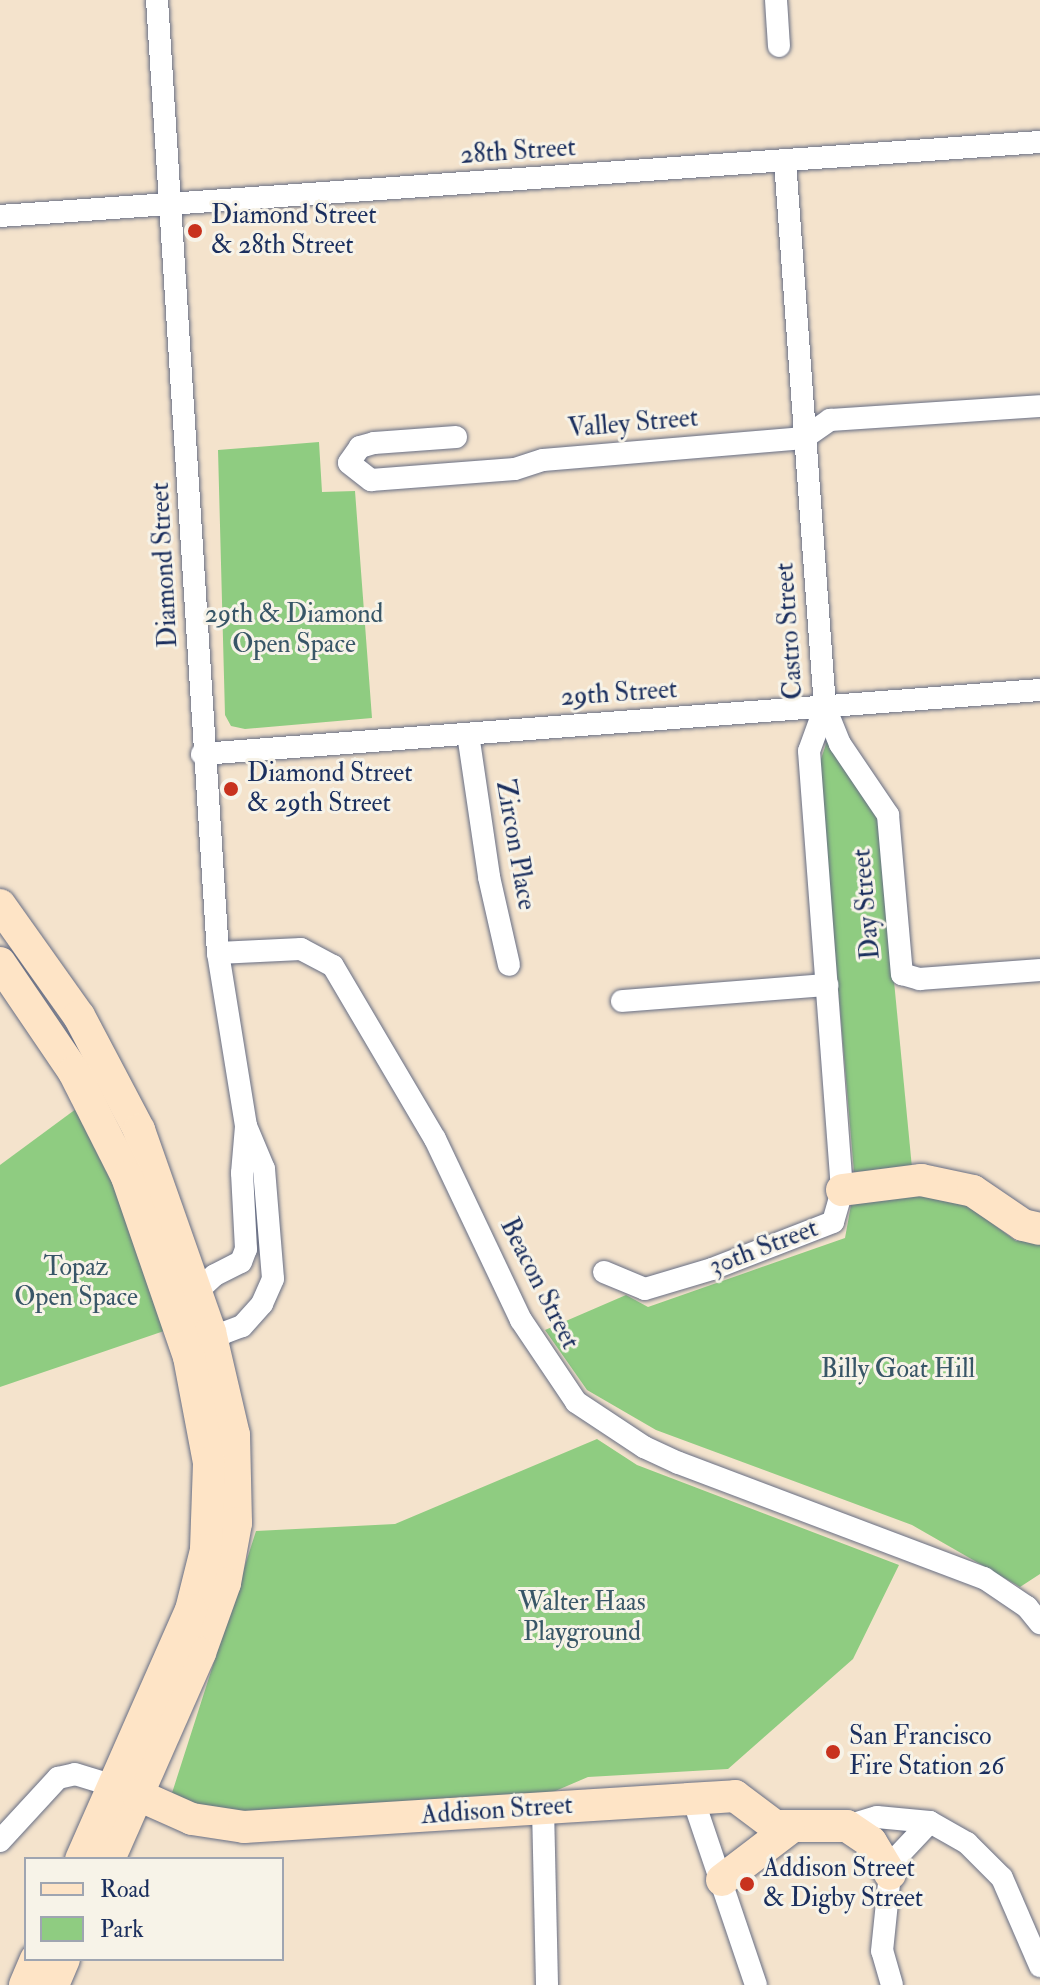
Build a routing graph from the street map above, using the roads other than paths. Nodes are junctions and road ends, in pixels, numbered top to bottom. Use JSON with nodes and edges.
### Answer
{"nodes":[{"id":1,"x":157,"y":0,"type":"edge"},
{"id":2,"x":776,"y":0,"type":"edge"},
{"id":3,"x":779,"y":46,"type":"dead end"},
{"id":4,"x":1040,"y":142,"type":"edge"},
{"id":5,"x":785,"y":161,"type":"junction"},
{"id":6,"x":171,"y":203,"type":"junction"},
{"id":7,"x":0,"y":216,"type":"edge"},
{"id":8,"x":1040,"y":406,"type":"edge"},
{"id":9,"x":456,"y":437,"type":"dead end"},
{"id":10,"x":804,"y":438,"type":"junction"},
{"id":11,"x":1040,"y":690,"type":"edge"},
{"id":12,"x":825,"y":707,"type":"junction"},
{"id":13,"x":468,"y":734,"type":"junction"},
{"id":14,"x":202,"y":754,"type":"junction"},
{"id":15,"x":0,"y":905,"type":"edge"},
{"id":16,"x":218,"y":953,"type":"junction"},
{"id":17,"x":0,"y":963,"type":"edge"},
{"id":18,"x":509,"y":965,"type":"dead end"},
{"id":19,"x":1040,"y":970,"type":"edge"},
{"id":20,"x":827,"y":985,"type":"junction"},
{"id":21,"x":622,"y":1001,"type":"dead end"},
{"id":22,"x":246,"y":1126,"type":"junction"},
{"id":23,"x":842,"y":1190,"type":"junction"},
{"id":24,"x":1040,"y":1229,"type":"edge"},
{"id":25,"x":604,"y":1272,"type":"dead end"},
{"id":26,"x":196,"y":1290,"type":"junction"},
{"id":27,"x":176,"y":1317,"type":"junction"},
{"id":28,"x":210,"y":1332,"type":"junction"},
{"id":29,"x":1040,"y":1623,"type":"edge"},
{"id":30,"x":126,"y":1790,"type":"junction"},
{"id":31,"x":693,"y":1799,"type":"junction"},
{"id":32,"x":543,"y":1808,"type":"junction"},
{"id":33,"x":930,"y":1822,"type":"junction"},
{"id":34,"x":847,"y":1826,"type":"junction"},
{"id":35,"x":789,"y":1829,"type":"junction"},
{"id":36,"x":0,"y":1841,"type":"edge"},
{"id":37,"x":82,"y":1857,"type":"edge"},
{"id":38,"x":109,"y":1857,"type":"edge"},
{"id":39,"x":890,"y":1874,"type":"junction"},
{"id":40,"x":722,"y":1880,"type":"junction"},
{"id":41,"x":35,"y":1961,"type":"edge"},
{"id":42,"x":63,"y":1961,"type":"edge"},
{"id":43,"x":1040,"y":1966,"type":"edge"},
{"id":44,"x":25,"y":1985,"type":"edge"},
{"id":45,"x":53,"y":1985,"type":"edge"},
{"id":46,"x":547,"y":1985,"type":"edge"},
{"id":47,"x":756,"y":1985,"type":"edge"},
{"id":48,"x":892,"y":1985,"type":"edge"}],
"edges":[{"from":1,"to":6,"type":"street","name":"Diamond Street"},
{"from":2,"to":3,"type":"street"},
{"from":4,"to":5,"type":"street","name":"28th Street"},
{"from":5,"to":6,"type":"street","name":"28th Street"},
{"from":5,"to":10,"type":"street","name":"Castro Street"},
{"from":6,"to":7,"type":"street","name":"28th Street"},
{"from":6,"to":14,"type":"street","name":"Diamond Street"},
{"from":8,"to":10,"type":"street","name":"Valley Street"},
{"from":9,"to":10,"type":"street","name":"Valley Street"},
{"from":10,"to":12,"type":"street","name":"Castro Street"},
{"from":11,"to":12,"type":"street","name":"29th Street"},
{"from":12,"to":13,"type":"street","name":"29th Street"},
{"from":12,"to":19,"type":"street","name":"Day Street"},
{"from":12,"to":20,"type":"street","name":"Castro Street"},
{"from":13,"to":14,"type":"street","name":"29th Street"},
{"from":13,"to":18,"type":"street","name":"Zircon Place"},
{"from":14,"to":16,"type":"street","name":"Diamond Street"},
{"from":15,"to":26,"type":"main road"},
{"from":16,"to":22,"type":"street","name":"Diamond Street"},
{"from":16,"to":29,"type":"street","name":"Beacon Street"},
{"from":17,"to":27,"type":"main road"},
{"from":20,"to":21,"type":"street","name":"Day Street"},
{"from":20,"to":23,"type":"street","name":"Castro Street"},
{"from":22,"to":26,"type":"street","name":"Diamond Street"},
{"from":22,"to":28,"type":"street","name":"Diamond Street"},
{"from":23,"to":24,"type":"main road","name":"30th Street"},
{"from":23,"to":25,"type":"street","name":"30th Street"},
{"from":26,"to":27,"type":"street","name":"Diamond Street"},
{"from":26,"to":28,"type":"main road"},
{"from":27,"to":28,"type":"street"},
{"from":27,"to":30,"type":"main road"},
{"from":28,"to":30,"type":"main road"},
{"from":30,"to":32,"type":"main road","name":"Addison Street"},
{"from":30,"to":36,"type":"street"},
{"from":30,"to":37,"type":"main road"},
{"from":30,"to":38,"type":"main road"},
{"from":31,"to":32,"type":"main road","name":"Addison Street"},
{"from":31,"to":35,"type":"main road","name":"Addison Street"},
{"from":31,"to":40,"type":"street"},
{"from":32,"to":46,"type":"street"},
{"from":33,"to":34,"type":"street"},
{"from":33,"to":39,"type":"street"},
{"from":33,"to":43,"type":"street"},
{"from":34,"to":35,"type":"main road"},
{"from":34,"to":39,"type":"main road"},
{"from":35,"to":40,"type":"main road"},
{"from":39,"to":48,"type":"street"},
{"from":40,"to":47,"type":"street"},
{"from":41,"to":44,"type":"main road"},
{"from":42,"to":45,"type":"main road"}]}
